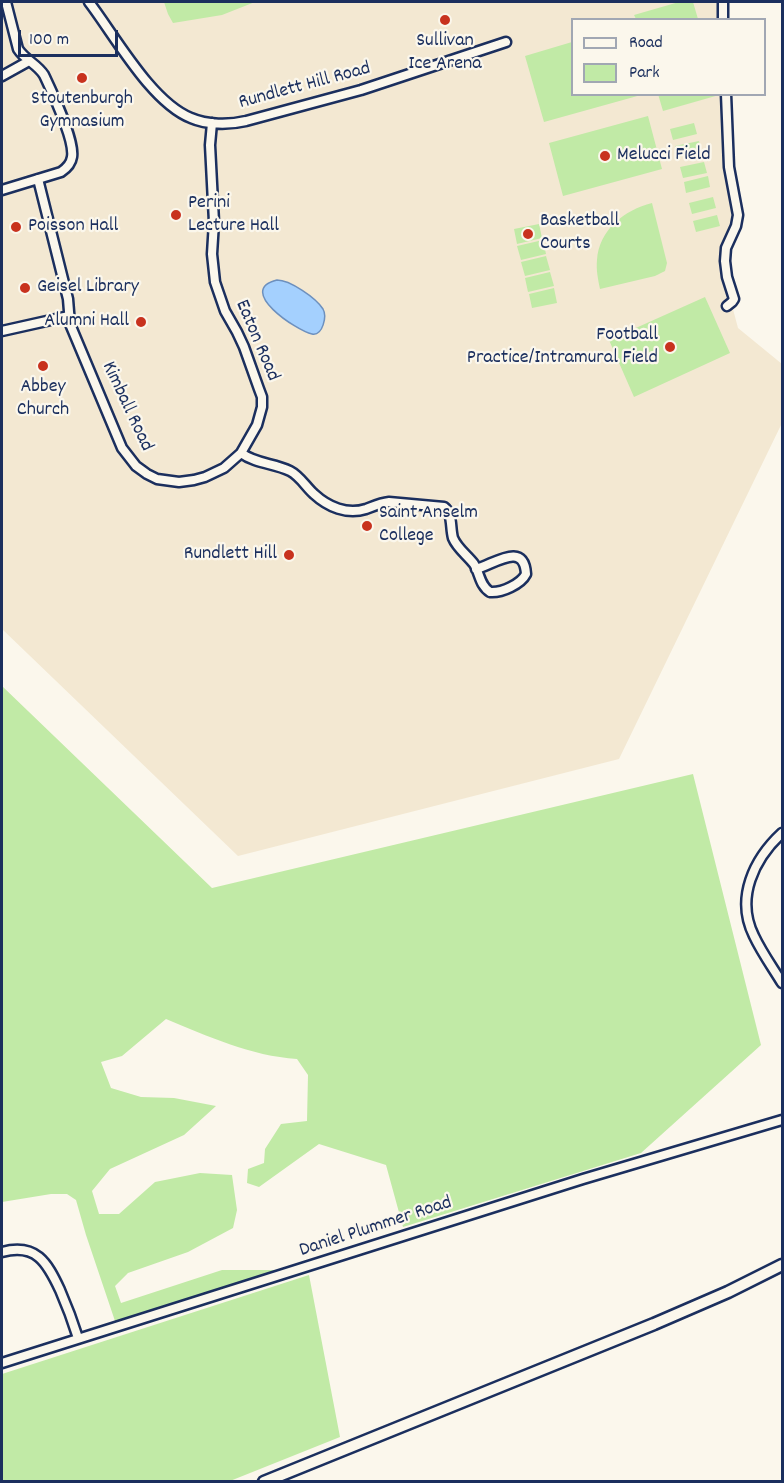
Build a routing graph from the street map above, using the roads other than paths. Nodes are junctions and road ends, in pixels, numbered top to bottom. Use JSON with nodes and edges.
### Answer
{"nodes":[{"id":1,"x":6,"y":2,"type":"edge"},
{"id":2,"x":89,"y":2,"type":"edge"},
{"id":3,"x":723,"y":2,"type":"edge"},
{"id":4,"x":723,"y":18,"type":"edge"},
{"id":5,"x":506,"y":42,"type":"dead end"},
{"id":6,"x":29,"y":61,"type":"junction"},
{"id":7,"x":2,"y":76,"type":"edge"},
{"id":8,"x":726,"y":96,"type":"edge"},
{"id":9,"x":212,"y":123,"type":"junction"},
{"id":10,"x":38,"y":179,"type":"junction"},
{"id":11,"x":2,"y":190,"type":"edge"},
{"id":12,"x":727,"y":306,"type":"dead end"},
{"id":13,"x":69,"y":316,"type":"junction"},
{"id":14,"x":2,"y":331,"type":"edge"},
{"id":15,"x":241,"y":453,"type":"junction"},
{"id":16,"x":476,"y":569,"type":"junction"},
{"id":17,"x":783,"y":833,"type":"edge"},
{"id":18,"x":783,"y":983,"type":"edge"},
{"id":19,"x":783,"y":1120,"type":"edge"},
{"id":20,"x":2,"y":1252,"type":"edge"},
{"id":21,"x":783,"y":1265,"type":"edge"},
{"id":22,"x":78,"y":1338,"type":"junction"},
{"id":23,"x":2,"y":1363,"type":"edge"},
{"id":24,"x":264,"y":1482,"type":"edge"}],
"edges":[{"from":1,"to":6,"type":"street"},
{"from":2,"to":9,"type":"street","name":"Rundlett Hill Road"},
{"from":3,"to":4,"type":"street"},
{"from":5,"to":9,"type":"street","name":"Rundlett Hill Road"},
{"from":6,"to":7,"type":"street"},
{"from":6,"to":10,"type":"street"},
{"from":8,"to":12,"type":"street"},
{"from":9,"to":15,"type":"street","name":"Eaton Road"},
{"from":10,"to":11,"type":"street"},
{"from":10,"to":13,"type":"street","name":"Kimball Road"},
{"from":13,"to":14,"type":"street"},
{"from":13,"to":15,"type":"street","name":"Kimball Road"},
{"from":15,"to":16,"type":"street"},
{"from":16,"to":16,"type":"street"},
{"from":17,"to":18,"type":"street"},
{"from":19,"to":22,"type":"street","name":"Daniel Plummer Road"},
{"from":20,"to":22,"type":"street"},
{"from":21,"to":24,"type":"main road"},
{"from":22,"to":23,"type":"street","name":"Daniel Plummer Road"}]}
